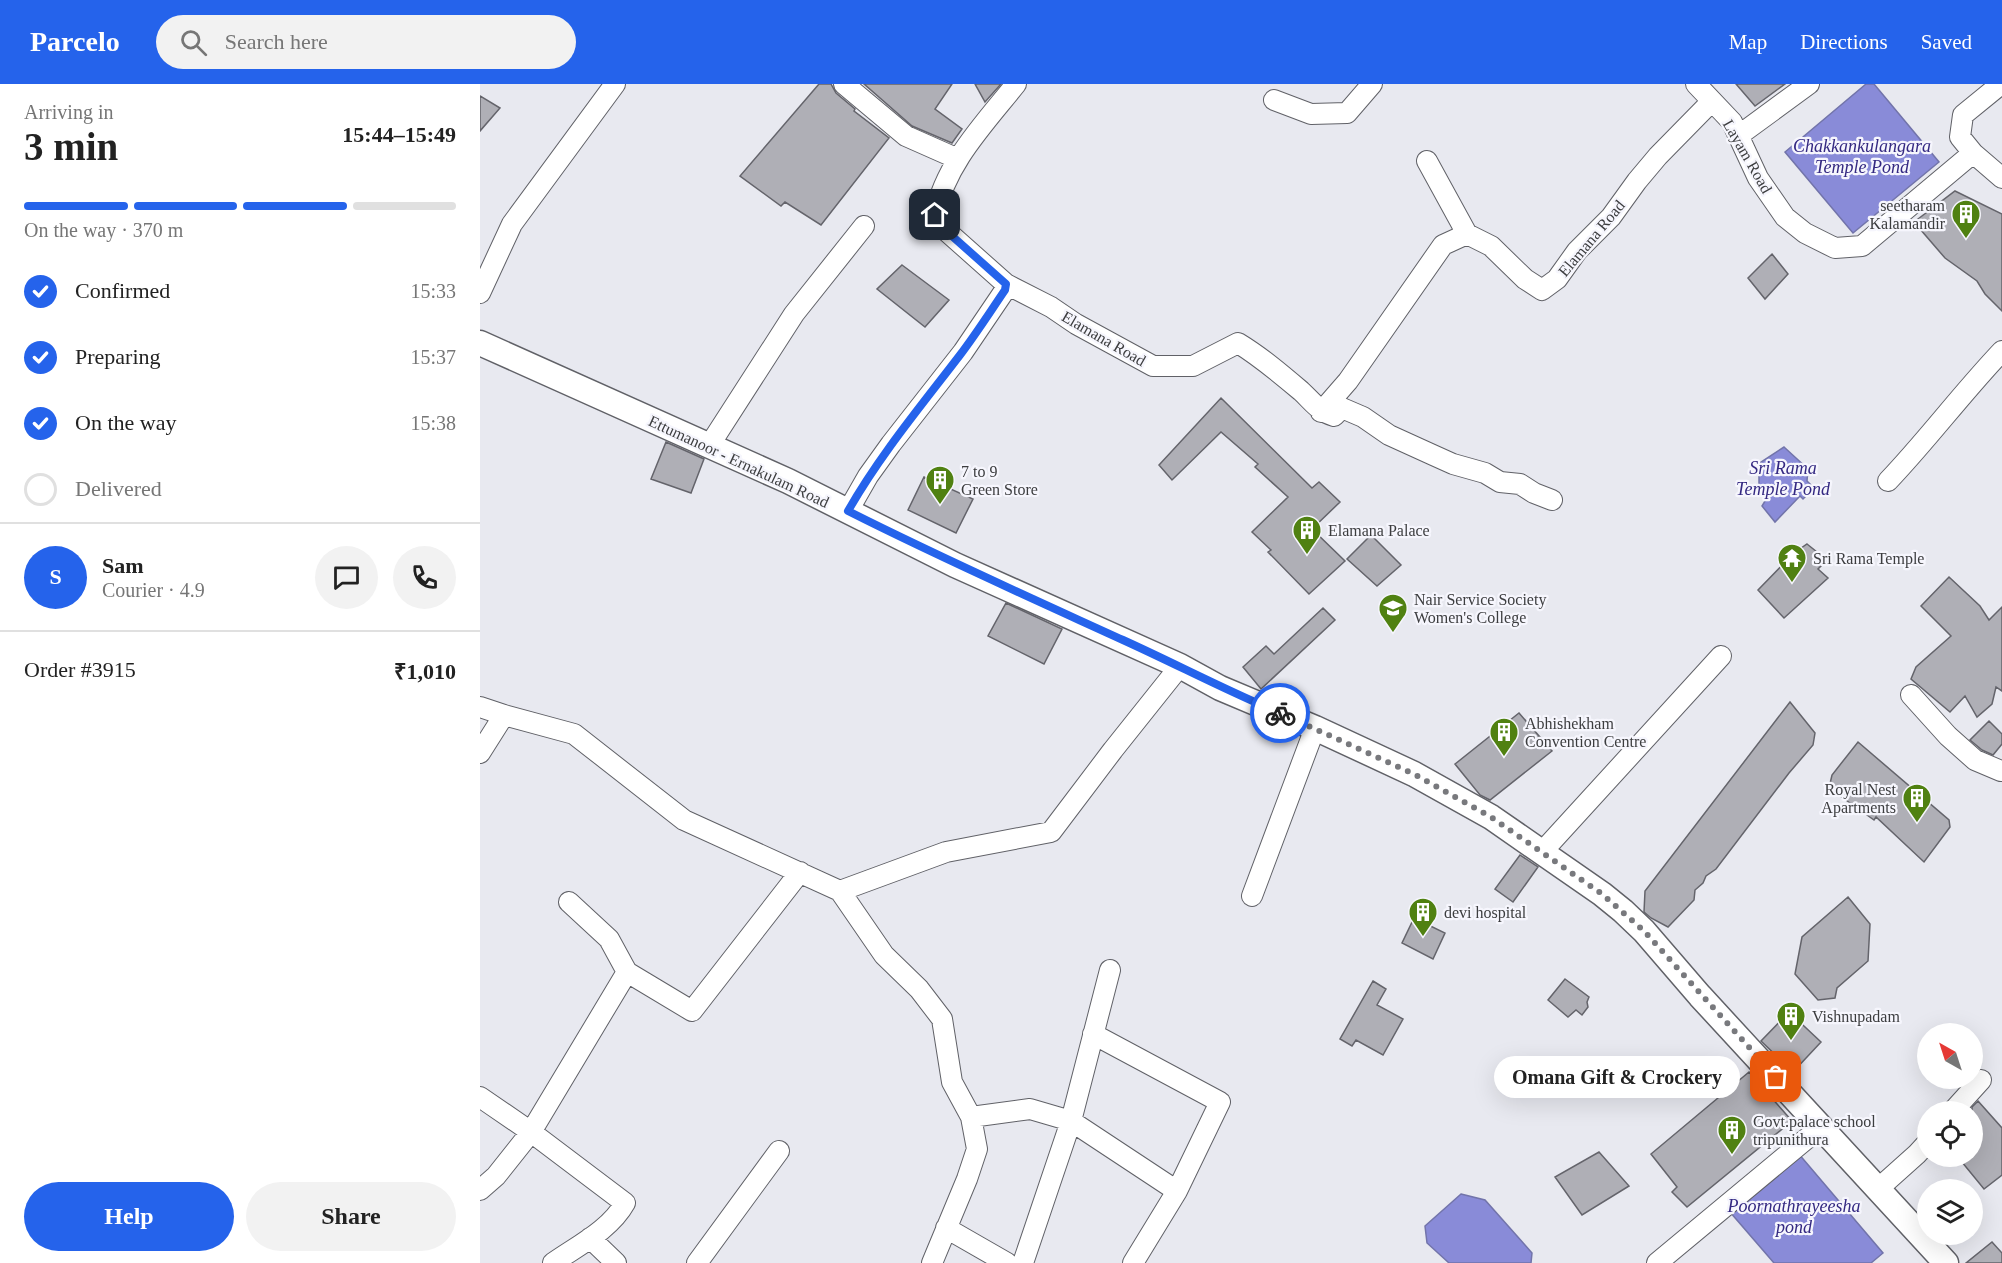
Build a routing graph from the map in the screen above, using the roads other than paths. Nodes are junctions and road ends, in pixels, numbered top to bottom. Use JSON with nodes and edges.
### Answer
{"nodes":[{"id":1,"x":615,"y":84,"type":"edge"},
{"id":2,"x":844,"y":84,"type":"edge"},
{"id":3,"x":1016,"y":84,"type":"edge"},
{"id":4,"x":1372,"y":84,"type":"edge"},
{"id":5,"x":1696,"y":84,"type":"edge"},
{"id":6,"x":1809,"y":84,"type":"edge"},
{"id":7,"x":2001,"y":84,"type":"edge"},
{"id":8,"x":1274,"y":100,"type":"dead end"},
{"id":9,"x":1712,"y":101,"type":"junction"},
{"id":10,"x":1738,"y":136,"type":"junction"},
{"id":11,"x":1973,"y":153,"type":"junction"},
{"id":12,"x":958,"y":159,"type":"junction"},
{"id":13,"x":1427,"y":161,"type":"dead end"},
{"id":14,"x":2002,"y":178,"type":"edge"},
{"id":15,"x":864,"y":226,"type":"dead end"},
{"id":16,"x":1467,"y":234,"type":"junction"},
{"id":17,"x":1006,"y":284,"type":"junction"},
{"id":18,"x":480,"y":293,"type":"edge"},
{"id":19,"x":480,"y":343,"type":"edge"},
{"id":20,"x":2002,"y":351,"type":"edge"},
{"id":21,"x":1321,"y":412,"type":"junction"},
{"id":22,"x":709,"y":446,"type":"junction"},
{"id":23,"x":1887,"y":481,"type":"dead end"},
{"id":24,"x":1552,"y":500,"type":"dead end"},
{"id":25,"x":848,"y":511,"type":"junction"},
{"id":26,"x":1720,"y":656,"type":"dead end"},
{"id":27,"x":1180,"y":666,"type":"junction"},
{"id":28,"x":1911,"y":695,"type":"dead end"},
{"id":29,"x":480,"y":707,"type":"edge"},
{"id":30,"x":504,"y":715,"type":"junction"},
{"id":31,"x":1315,"y":728,"type":"junction"},
{"id":32,"x":480,"y":753,"type":"edge"},
{"id":33,"x":2001,"y":771,"type":"edge"},
{"id":34,"x":1542,"y":852,"type":"junction"},
{"id":35,"x":800,"y":873,"type":"junction"},
{"id":36,"x":840,"y":891,"type":"junction"},
{"id":37,"x":1252,"y":896,"type":"dead end"},
{"id":38,"x":569,"y":902,"type":"dead end"},
{"id":39,"x":1110,"y":970,"type":"dead end"},
{"id":40,"x":627,"y":972,"type":"junction"},
{"id":41,"x":1094,"y":1034,"type":"junction"},
{"id":42,"x":1973,"y":1089,"type":"edge"},
{"id":43,"x":480,"y":1097,"type":"edge"},
{"id":44,"x":1962,"y":1101,"type":"edge"},
{"id":45,"x":971,"y":1117,"type":"junction"},
{"id":46,"x":1071,"y":1121,"type":"junction"},
{"id":47,"x":1822,"y":1126,"type":"junction"},
{"id":48,"x":531,"y":1132,"type":"junction"},
{"id":49,"x":779,"y":1151,"type":"dead end"},
{"id":50,"x":1917,"y":1154,"type":"edge"},
{"id":51,"x":1879,"y":1188,"type":"junction"},
{"id":52,"x":480,"y":1190,"type":"edge"},
{"id":53,"x":1177,"y":1191,"type":"junction"},
{"id":54,"x":946,"y":1228,"type":"junction"},
{"id":55,"x":590,"y":1238,"type":"junction"},
{"id":56,"x":553,"y":1263,"type":"edge"},
{"id":57,"x":616,"y":1263,"type":"edge"},
{"id":58,"x":697,"y":1263,"type":"edge"},
{"id":59,"x":932,"y":1263,"type":"edge"},
{"id":60,"x":1007,"y":1263,"type":"edge"},
{"id":61,"x":1023,"y":1263,"type":"edge"},
{"id":62,"x":1133,"y":1263,"type":"edge"},
{"id":63,"x":1657,"y":1263,"type":"edge"},
{"id":64,"x":1946,"y":1263,"type":"edge"}],
"edges":[{"from":1,"to":18,"type":"street"},
{"from":2,"to":12,"type":"street"},
{"from":3,"to":12,"type":"street"},
{"from":4,"to":8,"type":"street"},
{"from":5,"to":9,"type":"street","name":"Layam Road"},
{"from":6,"to":10,"type":"street"},
{"from":7,"to":11,"type":"street"},
{"from":9,"to":10,"type":"street","name":"Layam Road"},
{"from":9,"to":16,"type":"street","name":"Elamana Road"},
{"from":10,"to":11,"type":"street","name":"Layam Road"},
{"from":11,"to":14,"type":"street"},
{"from":12,"to":17,"type":"street"},
{"from":13,"to":16,"type":"street"},
{"from":15,"to":22,"type":"street"},
{"from":16,"to":21,"type":"street"},
{"from":17,"to":21,"type":"street","name":"Elamana Road"},
{"from":17,"to":25,"type":"street"},
{"from":19,"to":22,"type":"main road","name":"Ettumanoor - Ernakulam Road"},
{"from":20,"to":23,"type":"street"},
{"from":21,"to":24,"type":"street"},
{"from":22,"to":25,"type":"main road","name":"Ettumanoor - Ernakulam Road"},
{"from":25,"to":27,"type":"main road","name":"Ettumanoor - Ernakulam Road"},
{"from":26,"to":34,"type":"street"},
{"from":27,"to":31,"type":"main road","name":"Ettumanoor - Ernakulam Road"},
{"from":27,"to":36,"type":"street"},
{"from":28,"to":33,"type":"street"},
{"from":29,"to":30,"type":"street"},
{"from":30,"to":32,"type":"street"},
{"from":30,"to":35,"type":"street"},
{"from":31,"to":34,"type":"main road","name":"Ettumanoor - Ernakulam Road"},
{"from":31,"to":37,"type":"street"},
{"from":34,"to":47,"type":"main road","name":"Ettumanoor - Ernakulam Road"},
{"from":35,"to":36,"type":"street"},
{"from":35,"to":40,"type":"street"},
{"from":36,"to":45,"type":"street"},
{"from":38,"to":40,"type":"street"},
{"from":39,"to":41,"type":"street"},
{"from":40,"to":48,"type":"street"},
{"from":41,"to":46,"type":"street"},
{"from":41,"to":53,"type":"street"},
{"from":42,"to":44,"type":"street"},
{"from":43,"to":48,"type":"street"},
{"from":45,"to":46,"type":"street"},
{"from":45,"to":54,"type":"street"},
{"from":46,"to":53,"type":"street"},
{"from":46,"to":61,"type":"street"},
{"from":47,"to":51,"type":"main road","name":"Ettumanoor - Ernakulam Road"},
{"from":47,"to":63,"type":"street"},
{"from":48,"to":52,"type":"street"},
{"from":48,"to":55,"type":"street"},
{"from":49,"to":58,"type":"street"},
{"from":50,"to":51,"type":"street"},
{"from":51,"to":64,"type":"main road","name":"Ettumanoor - Ernakulam Road"},
{"from":53,"to":62,"type":"street"},
{"from":54,"to":59,"type":"street"},
{"from":54,"to":60,"type":"street"},
{"from":55,"to":56,"type":"street"},
{"from":55,"to":57,"type":"street"}]}
